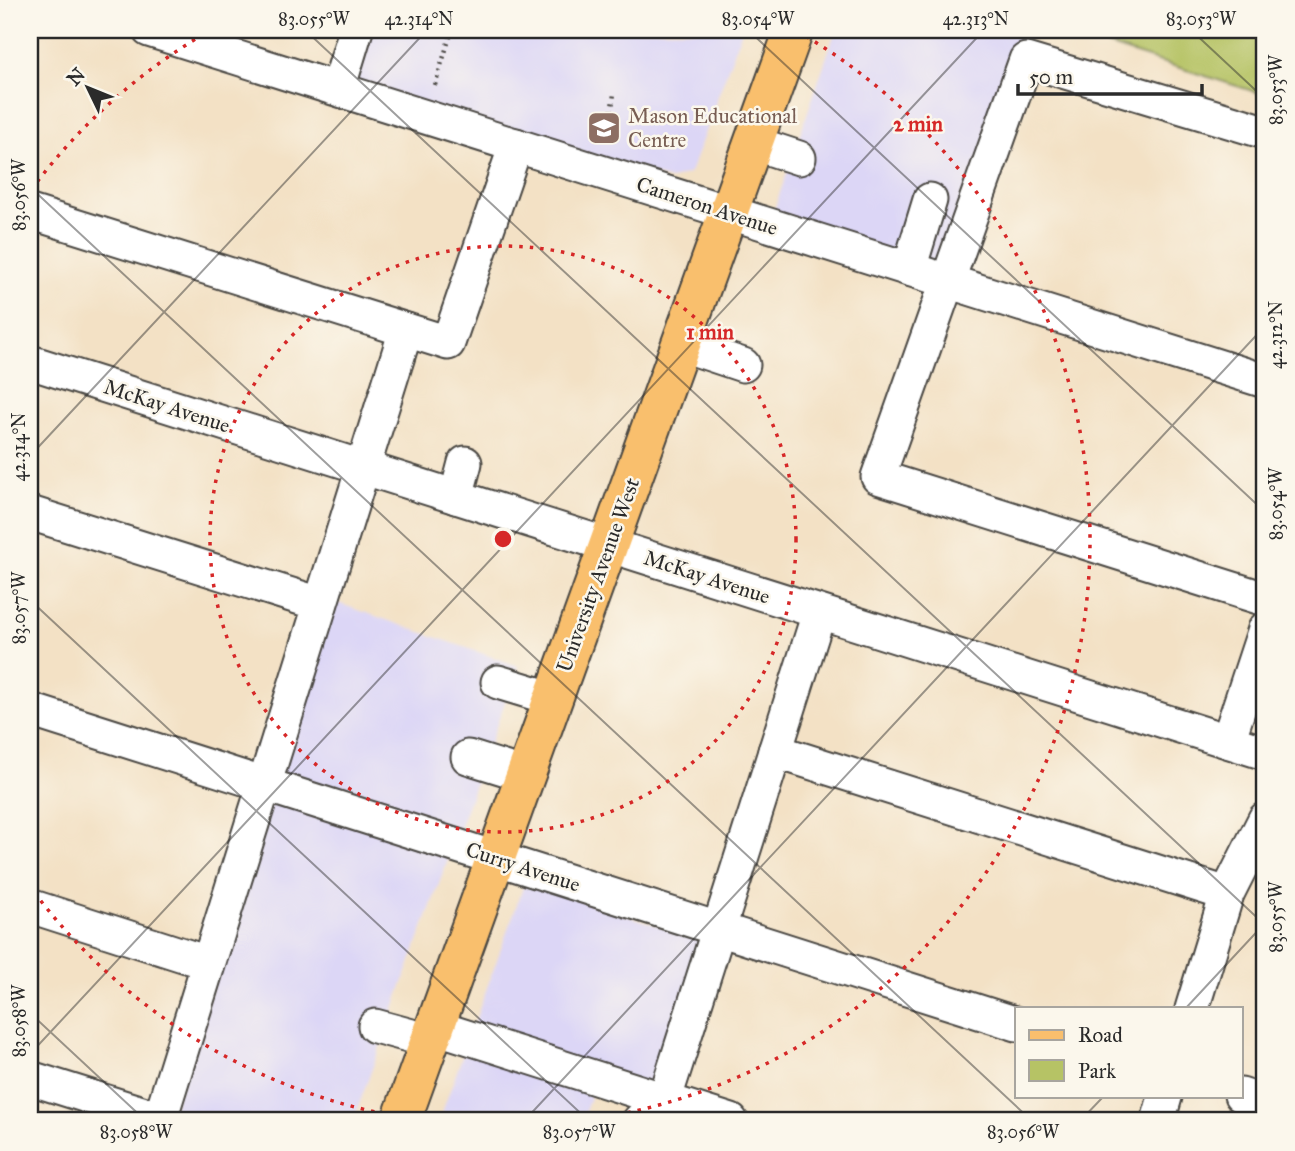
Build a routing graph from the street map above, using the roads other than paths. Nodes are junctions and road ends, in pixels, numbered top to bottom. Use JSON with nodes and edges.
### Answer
{"nodes":[{"id":1,"x":149,"y":30,"type":"edge"},
{"id":2,"x":356,"y":30,"type":"edge"},
{"id":3,"x":794,"y":30,"type":"edge"},
{"id":4,"x":338,"y":89,"type":"junction"},
{"id":5,"x":1265,"y":132,"type":"edge"},
{"id":6,"x":753,"y":143,"type":"junction"},
{"id":7,"x":516,"y":145,"type":"junction"},
{"id":8,"x":799,"y":158,"type":"dead end"},
{"id":9,"x":930,"y":200,"type":"dead end"},
{"id":10,"x":30,"y":212,"type":"edge"},
{"id":11,"x":728,"y":212,"type":"junction"},
{"id":12,"x":909,"y":269,"type":"junction"},
{"id":13,"x":947,"y":281,"type":"junction"},
{"id":14,"x":406,"y":330,"type":"junction"},
{"id":15,"x":680,"y":344,"type":"junction"},
{"id":16,"x":30,"y":362,"type":"edge"},
{"id":17,"x":743,"y":365,"type":"dead end"},
{"id":18,"x":1265,"y":381,"type":"edge"},
{"id":19,"x":465,"y":463,"type":"dead end"},
{"id":20,"x":363,"y":468,"type":"junction"},
{"id":21,"x":456,"y":497,"type":"junction"},
{"id":22,"x":30,"y":513,"type":"edge"},
{"id":23,"x":608,"y":545,"type":"junction"},
{"id":24,"x":1265,"y":599,"type":"edge"},
{"id":25,"x":320,"y":604,"type":"junction"},
{"id":26,"x":819,"y":613,"type":"junction"},
{"id":27,"x":1265,"y":629,"type":"edge"},
{"id":28,"x":498,"y":682,"type":"dead end"},
{"id":29,"x":554,"y":699,"type":"junction"},
{"id":30,"x":30,"y":710,"type":"edge"},
{"id":31,"x":1228,"y":741,"type":"junction"},
{"id":32,"x":775,"y":751,"type":"junction"},
{"id":33,"x":1265,"y":753,"type":"edge"},
{"id":34,"x":468,"y":757,"type":"dead end"},
{"id":35,"x":526,"y":775,"type":"junction"},
{"id":36,"x":277,"y":778,"type":"junction"},
{"id":37,"x":1265,"y":819,"type":"edge"},
{"id":38,"x":496,"y":858,"type":"junction"},
{"id":39,"x":1227,"y":894,"type":"junction"},
{"id":40,"x":30,"y":906,"type":"edge"},
{"id":41,"x":719,"y":929,"type":"junction"},
{"id":42,"x":208,"y":963,"type":"junction"},
{"id":43,"x":1193,"y":1007,"type":"edge"},
{"id":44,"x":1015,"y":1023,"type":"edge"},
{"id":45,"x":375,"y":1026,"type":"dead end"},
{"id":46,"x":433,"y":1034,"type":"junction"},
{"id":47,"x":30,"y":1078,"type":"edge"},
{"id":48,"x":1242,"y":1095,"type":"edge"},
{"id":49,"x":1166,"y":1098,"type":"edge"},
{"id":50,"x":1265,"y":1103,"type":"edge"},
{"id":51,"x":650,"y":1110,"type":"edge"},
{"id":52,"x":164,"y":1120,"type":"edge"},
{"id":53,"x":401,"y":1121,"type":"edge"},
{"id":54,"x":731,"y":1121,"type":"edge"},
{"id":55,"x":1158,"y":1121,"type":"edge"}],
"edges":[{"from":1,"to":4,"type":"street","name":"Cameron Avenue"},
{"from":2,"to":4,"type":"street"},
{"from":3,"to":6,"type":"main road","name":"University Avenue West"},
{"from":4,"to":7,"type":"street","name":"Cameron Avenue"},
{"from":5,"to":13,"type":"street"},
{"from":6,"to":8,"type":"street"},
{"from":6,"to":11,"type":"main road","name":"University Avenue West"},
{"from":7,"to":11,"type":"street","name":"Cameron Avenue"},
{"from":7,"to":14,"type":"street"},
{"from":9,"to":12,"type":"street"},
{"from":10,"to":14,"type":"street"},
{"from":11,"to":12,"type":"street","name":"Cameron Avenue"},
{"from":11,"to":15,"type":"main road","name":"University Avenue West"},
{"from":12,"to":13,"type":"street","name":"Cameron Avenue"},
{"from":13,"to":18,"type":"street","name":"Cameron Avenue"},
{"from":13,"to":24,"type":"street"},
{"from":14,"to":20,"type":"street"},
{"from":15,"to":17,"type":"street"},
{"from":15,"to":23,"type":"main road","name":"University Avenue West"},
{"from":16,"to":20,"type":"street","name":"McKay Avenue"},
{"from":19,"to":21,"type":"street"},
{"from":20,"to":21,"type":"street","name":"McKay Avenue"},
{"from":20,"to":25,"type":"street"},
{"from":21,"to":23,"type":"street","name":"McKay Avenue"},
{"from":22,"to":25,"type":"street"},
{"from":23,"to":26,"type":"street","name":"McKay Avenue"},
{"from":23,"to":29,"type":"main road","name":"University Avenue West"},
{"from":25,"to":36,"type":"street"},
{"from":26,"to":31,"type":"street","name":"McKay Avenue"},
{"from":26,"to":32,"type":"street"},
{"from":27,"to":31,"type":"street"},
{"from":28,"to":29,"type":"street"},
{"from":29,"to":35,"type":"main road","name":"University Avenue West"},
{"from":30,"to":36,"type":"street","name":"Curry Avenue"},
{"from":31,"to":33,"type":"street","name":"McKay Avenue"},
{"from":32,"to":39,"type":"street"},
{"from":32,"to":41,"type":"street"},
{"from":34,"to":35,"type":"street"},
{"from":35,"to":38,"type":"main road","name":"University Avenue West"},
{"from":36,"to":38,"type":"street","name":"Curry Avenue"},
{"from":36,"to":42,"type":"street"},
{"from":37,"to":39,"type":"street"},
{"from":38,"to":41,"type":"street","name":"Curry Avenue"},
{"from":38,"to":46,"type":"main road","name":"University Avenue West"},
{"from":39,"to":43,"type":"street"},
{"from":40,"to":42,"type":"street"},
{"from":41,"to":44,"type":"street","name":"Curry Avenue"},
{"from":41,"to":51,"type":"street"},
{"from":42,"to":52,"type":"street"},
{"from":45,"to":46,"type":"street"},
{"from":46,"to":51,"type":"street"},
{"from":46,"to":53,"type":"main road","name":"University Avenue West"},
{"from":47,"to":52,"type":"street"},
{"from":48,"to":50,"type":"street"},
{"from":49,"to":55,"type":"street"},
{"from":51,"to":54,"type":"street"}]}
